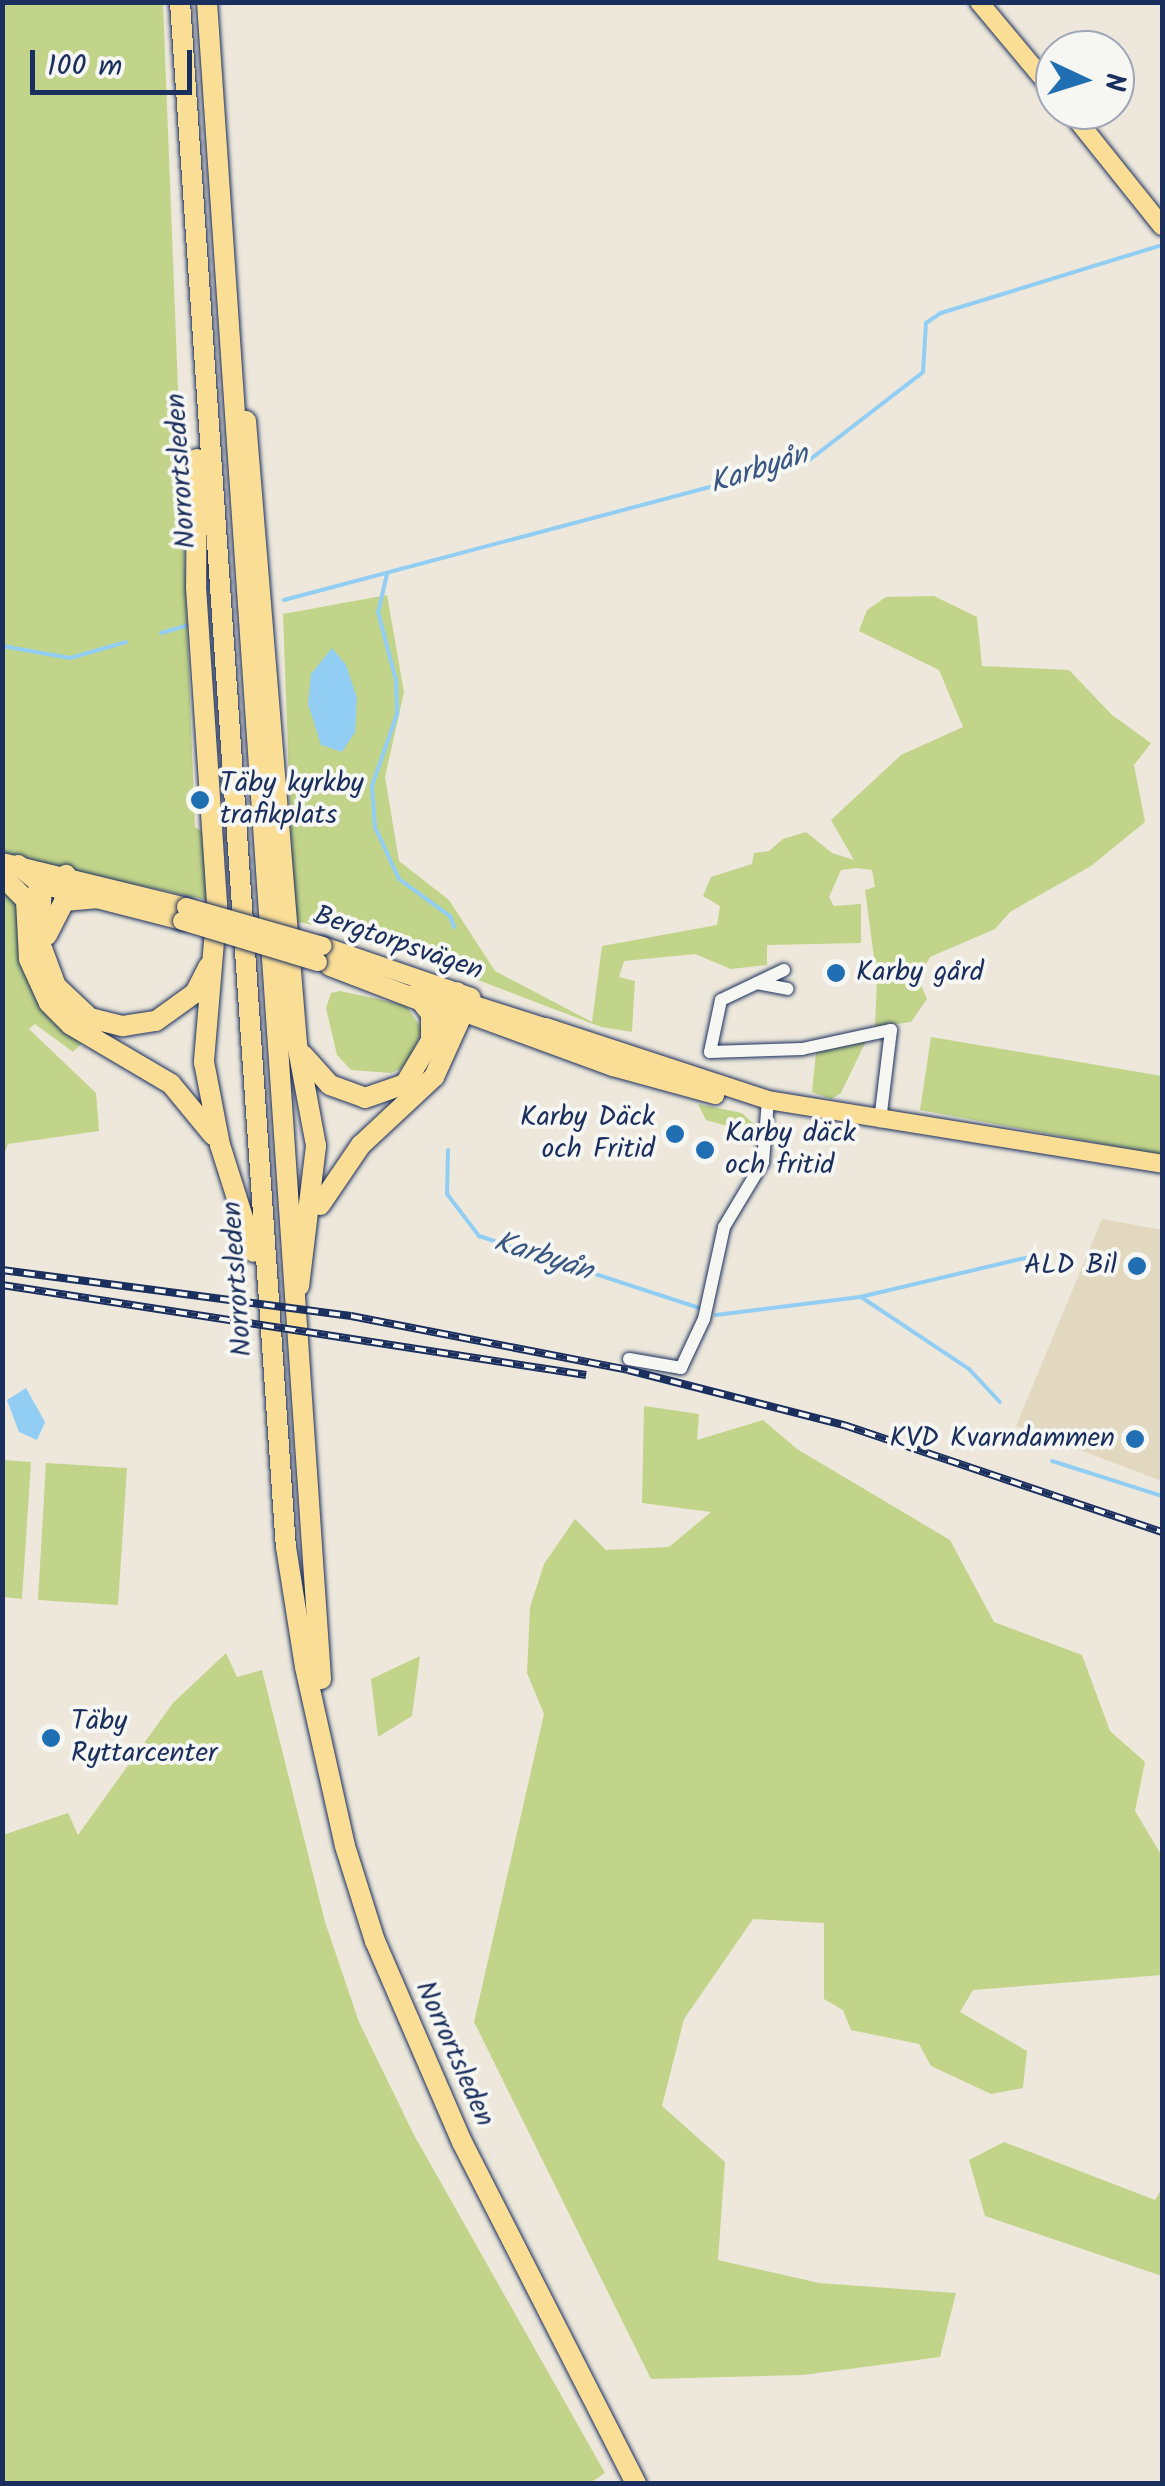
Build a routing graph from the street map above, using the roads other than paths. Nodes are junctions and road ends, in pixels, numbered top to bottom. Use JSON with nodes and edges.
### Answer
{"nodes":[{"id":1,"x":180,"y":2,"type":"edge"},
{"id":2,"x":207,"y":2,"type":"edge"},
{"id":3,"x":979,"y":2,"type":"edge"},
{"id":4,"x":1035,"y":69,"type":"edge"},
{"id":5,"x":1084,"y":130,"type":"edge"},
{"id":6,"x":215,"y":158,"type":"junction"},
{"id":7,"x":189,"y":164,"type":"junction"},
{"id":8,"x":1162,"y":226,"type":"edge"},
{"id":9,"x":6,"y":870,"type":"edge"},
{"id":10,"x":66,"y":874,"type":"junction"},
{"id":11,"x":42,"y":885,"type":"junction"},
{"id":12,"x":98,"y":898,"type":"junction"},
{"id":13,"x":184,"y":914,"type":"junction"},
{"id":14,"x":26,"y":926,"type":"junction"},
{"id":15,"x":214,"y":945,"type":"junction"},
{"id":16,"x":324,"y":958,"type":"junction"},
{"id":17,"x":46,"y":962,"type":"junction"},
{"id":18,"x":784,"y":970,"type":"dead end"},
{"id":19,"x":754,"y":982,"type":"junction"},
{"id":20,"x":786,"y":988,"type":"dead end"},
{"id":21,"x":460,"y":1003,"type":"junction"},
{"id":22,"x":559,"y":1033,"type":"joint"},
{"id":23,"x":297,"y":1044,"type":"junction"},
{"id":24,"x":428,"y":1055,"type":"junction"},
{"id":25,"x":768,"y":1100,"type":"junction"},
{"id":26,"x":880,"y":1120,"type":"junction"},
{"id":27,"x":220,"y":1145,"type":"junction"},
{"id":28,"x":1162,"y":1164,"type":"edge"},
{"id":29,"x":310,"y":1225,"type":"junction"},
{"id":30,"x":629,"y":1359,"type":"dead end"},
{"id":31,"x":299,"y":1413,"type":"junction"},
{"id":32,"x":286,"y":1547,"type":"junction"},
{"id":33,"x":636,"y":2484,"type":"edge"},
{"id":34,"x":646,"y":2484,"type":"edge"}],
"edges":[{"from":1,"to":7,"type":"highway","name":"Norrortsleden"},
{"from":2,"to":6,"type":"highway","name":"Norrortsleden"},
{"from":3,"to":4,"type":"main road"},
{"from":5,"to":8,"type":"main road"},
{"from":6,"to":23,"type":"highway"},
{"from":6,"to":31,"type":"highway","name":"Norrortsleden"},
{"from":7,"to":15,"type":"highway"},
{"from":7,"to":32,"type":"highway","name":"Norrortsleden"},
{"from":9,"to":10,"type":"main road","name":"Bergtorpsvägen"},
{"from":9,"to":11,"type":"highway"},
{"from":9,"to":14,"type":"highway"},
{"from":10,"to":11,"type":"highway"},
{"from":10,"to":13,"type":"main road","name":"Bergtorpsvägen"},
{"from":11,"to":12,"type":"main road","name":"Bergtorpsvägen"},
{"from":11,"to":14,"type":"highway"},
{"from":11,"to":17,"type":"highway"},
{"from":12,"to":13,"type":"main road","name":"Bergtorpsvägen"},
{"from":12,"to":17,"type":"highway"},
{"from":13,"to":16,"type":"main road","name":"Bergtorpsvägen","bridge":true},
{"from":14,"to":27,"type":"highway"},
{"from":15,"to":17,"type":"highway"},
{"from":15,"to":27,"type":"highway"},
{"from":16,"to":21,"type":"main road","name":"Bergtorpsvägen"},
{"from":16,"to":24,"type":"highway"},
{"from":18,"to":19,"type":"street"},
{"from":19,"to":20,"type":"street"},
{"from":19,"to":26,"type":"street"},
{"from":21,"to":22,"type":"highway"},
{"from":21,"to":24,"type":"highway"},
{"from":21,"to":25,"type":"main road","name":"Bergtorpsvägen"},
{"from":21,"to":29,"type":"highway"},
{"from":22,"to":25,"type":"main road","name":"Bergtorpsvägen"},
{"from":23,"to":24,"type":"highway"},
{"from":23,"to":29,"type":"highway"},
{"from":25,"to":26,"type":"main road","name":"Bergtorpsvägen"},
{"from":25,"to":30,"type":"street"},
{"from":26,"to":28,"type":"main road","name":"Bergtorpsvägen"},
{"from":27,"to":32,"type":"highway"},
{"from":29,"to":31,"type":"highway"},
{"from":31,"to":34,"type":"highway","name":"Norrortsleden"},
{"from":32,"to":33,"type":"highway","name":"Norrortsleden"}]}
